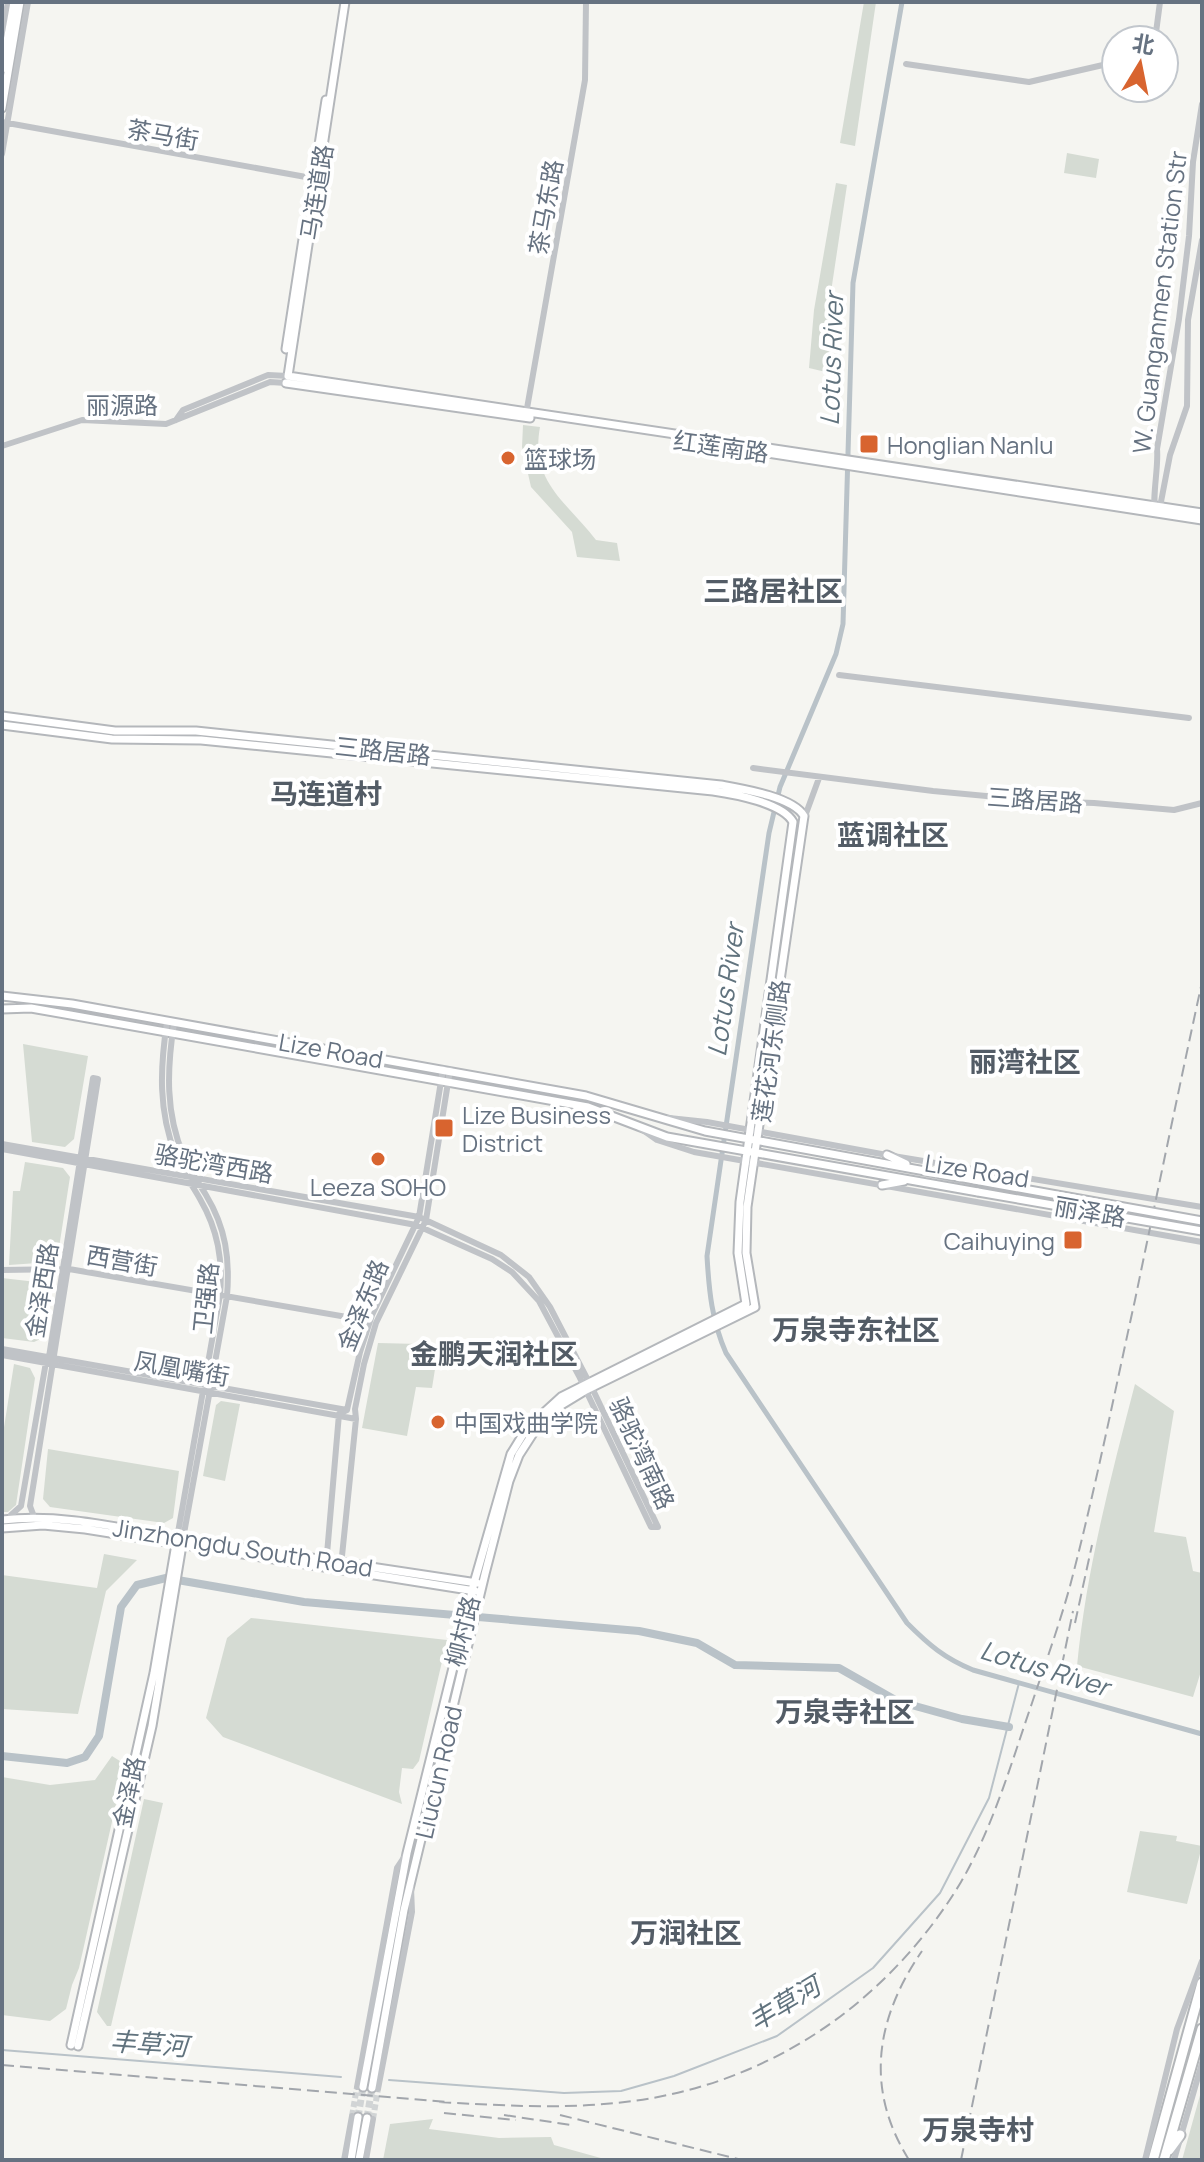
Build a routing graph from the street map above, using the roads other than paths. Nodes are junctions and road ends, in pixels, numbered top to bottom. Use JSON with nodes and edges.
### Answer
{"nodes":[{"id":1,"x":8,"y":2,"type":"edge"},
{"id":2,"x":14,"y":2,"type":"edge"},
{"id":3,"x":20,"y":2,"type":"edge"},
{"id":4,"x":28,"y":2,"type":"edge"},
{"id":5,"x":343,"y":2,"type":"edge"},
{"id":6,"x":586,"y":2,"type":"edge"},
{"id":7,"x":1160,"y":2,"type":"edge"},
{"id":8,"x":1157,"y":24,"type":"edge"},
{"id":9,"x":2,"y":33,"type":"edge"},
{"id":10,"x":906,"y":64,"type":"dead end"},
{"id":11,"x":1100,"y":66,"type":"edge"},
{"id":12,"x":2,"y":69,"type":"edge"},
{"id":13,"x":1202,"y":104,"type":"edge"},
{"id":14,"x":2,"y":108,"type":"edge"},
{"id":15,"x":4,"y":123,"type":"edge"},
{"id":16,"x":2,"y":154,"type":"edge"},
{"id":17,"x":316,"y":179,"type":"junction"},
{"id":18,"x":1189,"y":236,"type":"junction"},
{"id":19,"x":1202,"y":238,"type":"edge"},
{"id":20,"x":1179,"y":319,"type":"junction"},
{"id":21,"x":1188,"y":320,"type":"junction"},
{"id":22,"x":285,"y":379,"type":"junction"},
{"id":23,"x":526,"y":415,"type":"junction"},
{"id":24,"x":1161,"y":419,"type":"junction"},
{"id":25,"x":1181,"y":421,"type":"junction"},
{"id":26,"x":2,"y":446,"type":"edge"},
{"id":27,"x":850,"y":462,"type":"junction"},
{"id":28,"x":1156,"y":508,"type":"junction"},
{"id":29,"x":1202,"y":513,"type":"edge"},
{"id":30,"x":1202,"y":520,"type":"edge"},
{"id":31,"x":839,"y":675,"type":"dead end"},
{"id":32,"x":2,"y":716,"type":"edge"},
{"id":33,"x":1189,"y":718,"type":"dead end"},
{"id":34,"x":2,"y":725,"type":"edge"},
{"id":35,"x":753,"y":768,"type":"dead end"},
{"id":36,"x":819,"y":778,"type":"junction"},
{"id":37,"x":761,"y":798,"type":"junction"},
{"id":38,"x":1202,"y":803,"type":"edge"},
{"id":39,"x":804,"y":818,"type":"junction"},
{"id":40,"x":793,"y":822,"type":"junction"},
{"id":41,"x":2,"y":996,"type":"edge"},
{"id":42,"x":2,"y":1009,"type":"edge"},
{"id":43,"x":171,"y":1022,"type":"junction"},
{"id":44,"x":169,"y":1032,"type":"junction"},
{"id":45,"x":446,"y":1070,"type":"junction"},
{"id":46,"x":96,"y":1078,"type":"dead end"},
{"id":47,"x":445,"y":1081,"type":"junction"},
{"id":48,"x":658,"y":1117,"type":"junction"},
{"id":49,"x":751,"y":1130,"type":"junction"},
{"id":50,"x":750,"y":1139,"type":"junction"},
{"id":51,"x":2,"y":1147,"type":"edge"},
{"id":52,"x":703,"y":1149,"type":"junction"},
{"id":53,"x":748,"y":1152,"type":"junction"},
{"id":54,"x":887,"y":1155,"type":"junction"},
{"id":55,"x":83,"y":1161,"type":"junction"},
{"id":56,"x":747,"y":1161,"type":"junction"},
{"id":57,"x":919,"y":1169,"type":"junction"},
{"id":58,"x":192,"y":1180,"type":"junction"},
{"id":59,"x":910,"y":1180,"type":"junction"},
{"id":60,"x":980,"y":1181,"type":"joint"},
{"id":61,"x":1043,"y":1181,"type":"junction"},
{"id":62,"x":882,"y":1185,"type":"junction"},
{"id":63,"x":978,"y":1192,"type":"joint"},
{"id":64,"x":1202,"y":1207,"type":"edge"},
{"id":65,"x":1037,"y":1213,"type":"junction"},
{"id":66,"x":1202,"y":1221,"type":"edge"},
{"id":67,"x":421,"y":1222,"type":"junction"},
{"id":68,"x":1202,"y":1231,"type":"edge"},
{"id":69,"x":1202,"y":1242,"type":"edge"},
{"id":70,"x":66,"y":1269,"type":"junction"},
{"id":71,"x":2,"y":1270,"type":"edge"},
{"id":72,"x":223,"y":1296,"type":"junction"},
{"id":73,"x":722,"y":1319,"type":"junction"},
{"id":74,"x":373,"y":1322,"type":"junction"},
{"id":75,"x":2,"y":1352,"type":"edge"},
{"id":76,"x":51,"y":1360,"type":"junction"},
{"id":77,"x":587,"y":1386,"type":"junction"},
{"id":78,"x":207,"y":1389,"type":"junction"},
{"id":79,"x":351,"y":1410,"type":"junction"},
{"id":80,"x":339,"y":1414,"type":"junction"},
{"id":81,"x":356,"y":1419,"type":"junction"},
{"id":82,"x":32,"y":1510,"type":"dead end"},
{"id":83,"x":11,"y":1515,"type":"dead end"},
{"id":84,"x":2,"y":1520,"type":"edge"},
{"id":85,"x":2,"y":1528,"type":"edge"},
{"id":86,"x":180,"y":1542,"type":"junction"},
{"id":87,"x":327,"y":1554,"type":"dead end"},
{"id":88,"x":342,"y":1556,"type":"dead end"},
{"id":89,"x":478,"y":1587,"type":"junction"},
{"id":90,"x":468,"y":1629,"type":"junction"},
{"id":91,"x":1202,"y":1961,"type":"edge"},
{"id":92,"x":1202,"y":1973,"type":"edge"},
{"id":93,"x":1199,"y":1982,"type":"edge"},
{"id":94,"x":1202,"y":2029,"type":"edge"},
{"id":95,"x":74,"y":2045,"type":"dead end"},
{"id":96,"x":1202,"y":2063,"type":"edge"},
{"id":97,"x":367,"y":2088,"type":"joint"},
{"id":98,"x":362,"y":2117,"type":"junction"},
{"id":99,"x":1180,"y":2135,"type":"joint"},
{"id":100,"x":1167,"y":2159,"type":"edge"},
{"id":101,"x":344,"y":2160,"type":"edge"},
{"id":102,"x":351,"y":2160,"type":"edge"},
{"id":103,"x":359,"y":2160,"type":"edge"},
{"id":104,"x":366,"y":2160,"type":"edge"},
{"id":105,"x":1145,"y":2160,"type":"edge"},
{"id":106,"x":1153,"y":2160,"type":"edge"}],
"edges":[{"from":1,"to":9,"type":"street"},
{"from":2,"to":12,"type":"main road"},
{"from":3,"to":14,"type":"main road"},
{"from":4,"to":15,"type":"street"},
{"from":5,"to":17,"type":"main road","name":"马连道路"},
{"from":6,"to":23,"type":"street","name":"茶马东路"},
{"from":7,"to":8,"type":"street"},
{"from":10,"to":11,"type":"street"},
{"from":13,"to":18,"type":"street","name":"W. Guanganmen Station Str"},
{"from":15,"to":16,"type":"street"},
{"from":15,"to":17,"type":"street","name":"茶马街"},
{"from":17,"to":22,"type":"main road","name":"马连道路"},
{"from":18,"to":19,"type":"street"},
{"from":18,"to":20,"type":"street","name":"W. Guanganmen Station Str"},
{"from":19,"to":21,"type":"street"},
{"from":20,"to":21,"type":"street"},
{"from":20,"to":24,"type":"street","name":"W. Guanganmen Station Str"},
{"from":21,"to":25,"type":"street"},
{"from":22,"to":23,"type":"main road","name":"红莲南路"},
{"from":22,"to":26,"type":"street","name":"丽源路"},
{"from":23,"to":27,"type":"main road","name":"红莲南路"},
{"from":24,"to":25,"type":"street"},
{"from":24,"to":28,"type":"street","name":"W. Guanganmen Station Str"},
{"from":25,"to":28,"type":"street"},
{"from":27,"to":28,"type":"main road","name":"红莲南路"},
{"from":27,"to":28,"type":"main road"},
{"from":28,"to":29,"type":"main road"},
{"from":28,"to":30,"type":"main road"},
{"from":31,"to":33,"type":"street"},
{"from":32,"to":37,"type":"main road","name":"三路居路"},
{"from":34,"to":37,"type":"main road","name":"三路居路"},
{"from":35,"to":36,"type":"street","name":"三路居路"},
{"from":36,"to":38,"type":"street","name":"三路居路"},
{"from":36,"to":39,"type":"street"},
{"from":37,"to":39,"type":"main road"},
{"from":37,"to":40,"type":"main road"},
{"from":39,"to":40,"type":"street"},
{"from":39,"to":49,"type":"main road","name":"莲花河东侧路"},
{"from":40,"to":49,"type":"main road","name":"莲花河东侧路"},
{"from":41,"to":43,"type":"main road","name":"Lize Road"},
{"from":42,"to":44,"type":"main road","name":"Lize Road"},
{"from":43,"to":44,"type":"street","name":"卫强路"},
{"from":43,"to":45,"type":"main road","name":"Lize Road"},
{"from":44,"to":47,"type":"main road","name":"Lize Road"},
{"from":44,"to":58,"type":"street","name":"卫强路"},
{"from":45,"to":47,"type":"street","name":"金泽东路"},
{"from":45,"to":48,"type":"main road","name":"Lize Road"},
{"from":46,"to":55,"type":"street","name":"金泽西路"},
{"from":47,"to":52,"type":"main road","name":"Lize Road"},
{"from":47,"to":67,"type":"street","name":"金泽东路"},
{"from":48,"to":49,"type":"street","name":"Lize Road"},
{"from":48,"to":50,"type":"main road","name":"Lize Road"},
{"from":49,"to":50,"type":"main road","name":"莲花河东侧路"},
{"from":49,"to":54,"type":"street","name":"Lize Road"},
{"from":50,"to":53,"type":"main road","name":"莲花河东侧路"},
{"from":50,"to":57,"type":"main road","name":"Lize Road"},
{"from":51,"to":55,"type":"street","name":"骆驼湾西路"},
{"from":52,"to":53,"type":"main road","name":"Lize Road"},
{"from":52,"to":56,"type":"street","name":"Lize Road"},
{"from":53,"to":56,"type":"main road","name":"莲花河东侧路"},
{"from":53,"to":59,"type":"main road","name":"Lize Road"},
{"from":54,"to":57,"type":"main road"},
{"from":54,"to":61,"type":"street","name":"Lize Road"},
{"from":55,"to":58,"type":"street","name":"骆驼湾西路"},
{"from":55,"to":70,"type":"street","name":"金泽西路"},
{"from":56,"to":62,"type":"street","name":"Lize Road"},
{"from":56,"to":73,"type":"main road","name":"莲花河东侧路"},
{"from":56,"to":73,"type":"main road","name":"莲花河东侧路"},
{"from":57,"to":60,"type":"main road","name":"Lize Road"},
{"from":58,"to":67,"type":"street","name":"骆驼湾西路"},
{"from":58,"to":72,"type":"street","name":"卫强路"},
{"from":59,"to":62,"type":"main road"},
{"from":59,"to":63,"type":"main road","name":"Lize Road"},
{"from":60,"to":66,"type":"main road","name":"丽泽路","bridge":true},
{"from":61,"to":64,"type":"street","name":"Lize Road"},
{"from":61,"to":65,"type":"street"},
{"from":62,"to":65,"type":"street","name":"Lize Road"},
{"from":63,"to":68,"type":"main road","name":"丽泽路","bridge":true},
{"from":65,"to":69,"type":"street","name":"Lize Road"},
{"from":67,"to":74,"type":"street","name":"金泽东路"},
{"from":67,"to":77,"type":"street","name":"骆驼湾南路"},
{"from":70,"to":71,"type":"street","name":"西营街"},
{"from":70,"to":72,"type":"street","name":"西营街"},
{"from":70,"to":76,"type":"street","name":"金泽西路"},
{"from":72,"to":74,"type":"street","name":"西营街"},
{"from":72,"to":78,"type":"street","name":"卫强路"},
{"from":73,"to":77,"type":"main road"},
{"from":74,"to":79,"type":"street","name":"金泽东路"},
{"from":75,"to":76,"type":"street","name":"凤凰嘴街"},
{"from":76,"to":78,"type":"street","name":"凤凰嘴街"},
{"from":76,"to":82,"type":"street","name":"金泽西路"},
{"from":76,"to":83,"type":"street","name":"金泽西路"},
{"from":77,"to":77,"type":"street","name":"骆驼湾南路"},
{"from":77,"to":89,"type":"main road"},
{"from":78,"to":79,"type":"street","name":"凤凰嘴街"},
{"from":78,"to":80,"type":"street","name":"凤凰嘴街"},
{"from":78,"to":86,"type":"street","name":"卫强路"},
{"from":79,"to":80,"type":"street"},
{"from":79,"to":81,"type":"street","name":"金泽东路"},
{"from":80,"to":81,"type":"street","name":"凤凰嘴街"},
{"from":80,"to":87,"type":"street"},
{"from":81,"to":88,"type":"street","name":"金泽东路"},
{"from":84,"to":86,"type":"main road","name":"Jinzhongdu South Road"},
{"from":85,"to":86,"type":"main road"},
{"from":86,"to":89,"type":"main road","name":"Jinzhongdu South Road"},
{"from":86,"to":95,"type":"main road","name":"金泽路"},
{"from":89,"to":90,"type":"main road","name":"柳村路"},
{"from":90,"to":97,"type":"main road","name":"Liucun Road"},
{"from":90,"to":97,"type":"main road","name":"柳村路"},
{"from":91,"to":93,"type":"street"},
{"from":92,"to":93,"type":"highway"},
{"from":93,"to":105,"type":"street"},
{"from":93,"to":106,"type":"highway"},
{"from":94,"to":100,"type":"highway"},
{"from":96,"to":99,"type":"street"},
{"from":98,"to":101,"type":"street"},
{"from":98,"to":102,"type":"main road"},
{"from":98,"to":103,"type":"main road"},
{"from":98,"to":104,"type":"street"},
{"from":99,"to":100,"type":"highway"}]}
